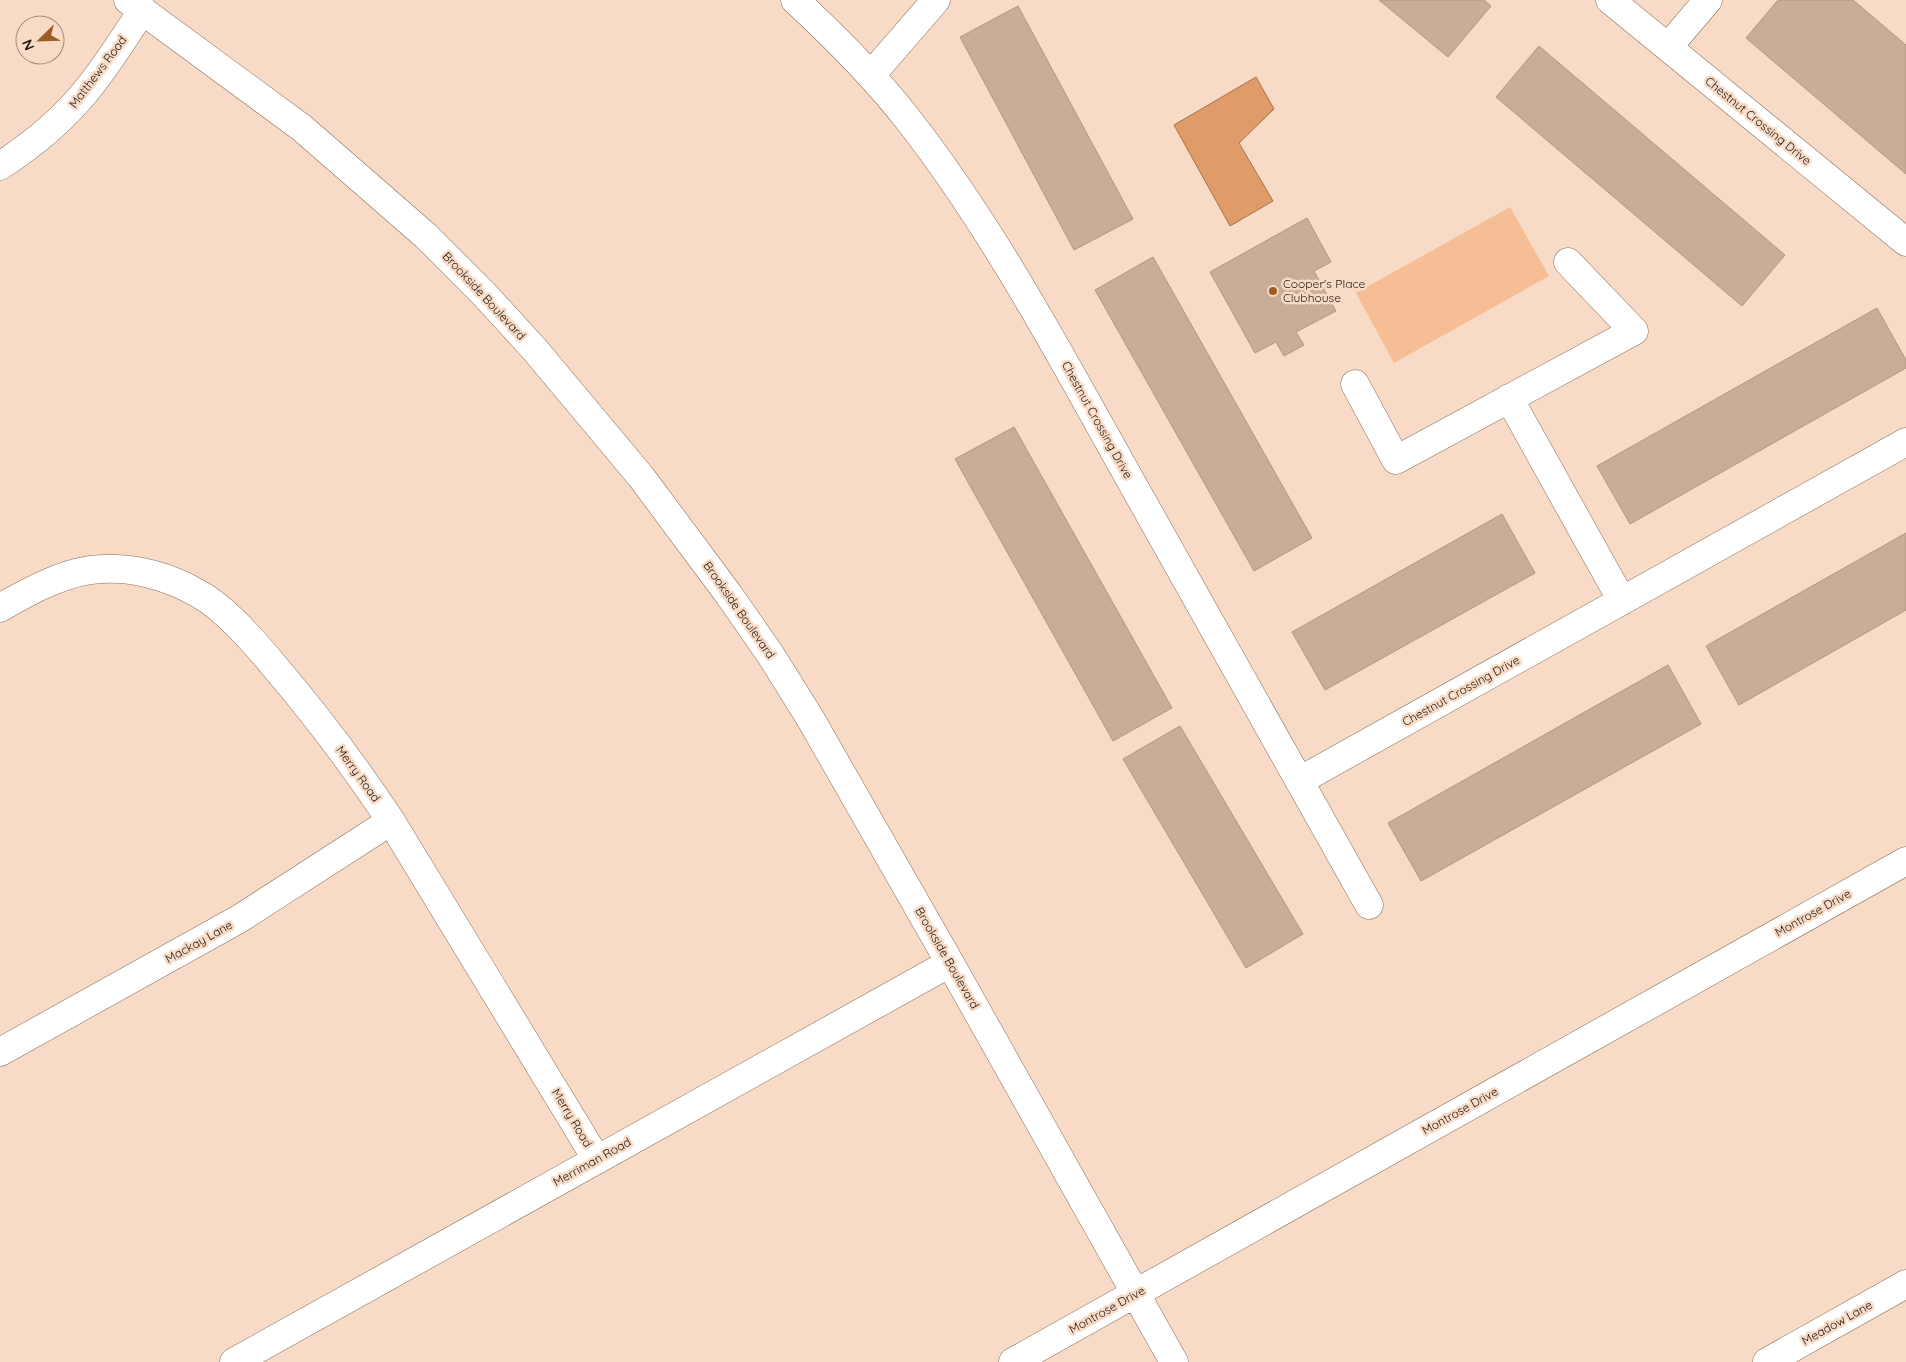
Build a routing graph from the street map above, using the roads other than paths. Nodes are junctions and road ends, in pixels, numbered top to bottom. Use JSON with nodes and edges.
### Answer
{"nodes":[{"id":1,"x":795,"y":0,"type":"edge"},
{"id":2,"x":936,"y":0,"type":"edge"},
{"id":3,"x":1610,"y":0,"type":"edge"},
{"id":4,"x":1708,"y":0,"type":"edge"},
{"id":5,"x":136,"y":5,"type":"edge"},
{"id":6,"x":1668,"y":47,"type":"junction"},
{"id":7,"x":870,"y":74,"type":"junction"},
{"id":8,"x":0,"y":166,"type":"edge"},
{"id":9,"x":1906,"y":242,"type":"edge"},
{"id":10,"x":1568,"y":262,"type":"dead end"},
{"id":11,"x":1355,"y":384,"type":"dead end"},
{"id":12,"x":1509,"y":398,"type":"junction"},
{"id":13,"x":1906,"y":442,"type":"edge"},
{"id":14,"x":1622,"y":601,"type":"junction"},
{"id":15,"x":0,"y":608,"type":"edge"},
{"id":16,"x":1300,"y":781,"type":"junction"},
{"id":17,"x":391,"y":821,"type":"junction"},
{"id":18,"x":1906,"y":861,"type":"edge"},
{"id":19,"x":1369,"y":905,"type":"dead end"},
{"id":20,"x":950,"y":963,"type":"junction"},
{"id":21,"x":0,"y":1052,"type":"edge"},
{"id":22,"x":597,"y":1160,"type":"junction"},
{"id":23,"x":1906,"y":1284,"type":"edge"},
{"id":24,"x":1136,"y":1293,"type":"junction"},
{"id":25,"x":234,"y":1362,"type":"edge"},
{"id":26,"x":1013,"y":1362,"type":"edge"},
{"id":27,"x":1174,"y":1362,"type":"edge"},
{"id":28,"x":1767,"y":1362,"type":"edge"}],
"edges":[{"from":1,"to":7,"type":"street","name":"Chestnut Crossing Drive"},
{"from":2,"to":7,"type":"street"},
{"from":3,"to":6,"type":"street","name":"Chestnut Crossing Drive"},
{"from":4,"to":6,"type":"street"},
{"from":5,"to":8,"type":"street","name":"Matthews Road"},
{"from":5,"to":20,"type":"street","name":"Brookside Boulevard"},
{"from":6,"to":9,"type":"street","name":"Chestnut Crossing Drive"},
{"from":7,"to":16,"type":"street","name":"Chestnut Crossing Drive"},
{"from":10,"to":12,"type":"street"},
{"from":11,"to":12,"type":"street"},
{"from":12,"to":14,"type":"street"},
{"from":13,"to":14,"type":"street","name":"Chestnut Crossing Drive"},
{"from":14,"to":16,"type":"street","name":"Chestnut Crossing Drive"},
{"from":15,"to":17,"type":"street","name":"Merry Road"},
{"from":16,"to":19,"type":"street","name":"Chestnut Crossing Drive"},
{"from":17,"to":21,"type":"street","name":"Mackay Lane"},
{"from":17,"to":22,"type":"street","name":"Merry Road"},
{"from":18,"to":24,"type":"street","name":"Montrose Drive"},
{"from":20,"to":22,"type":"street","name":"Merriman Road"},
{"from":20,"to":24,"type":"street","name":"Brookside Boulevard"},
{"from":22,"to":25,"type":"street","name":"Merriman Road"},
{"from":23,"to":28,"type":"street","name":"Meadow Lane"},
{"from":24,"to":26,"type":"street","name":"Montrose Drive"},
{"from":24,"to":27,"type":"street","name":"Brookside Boulevard"}]}
